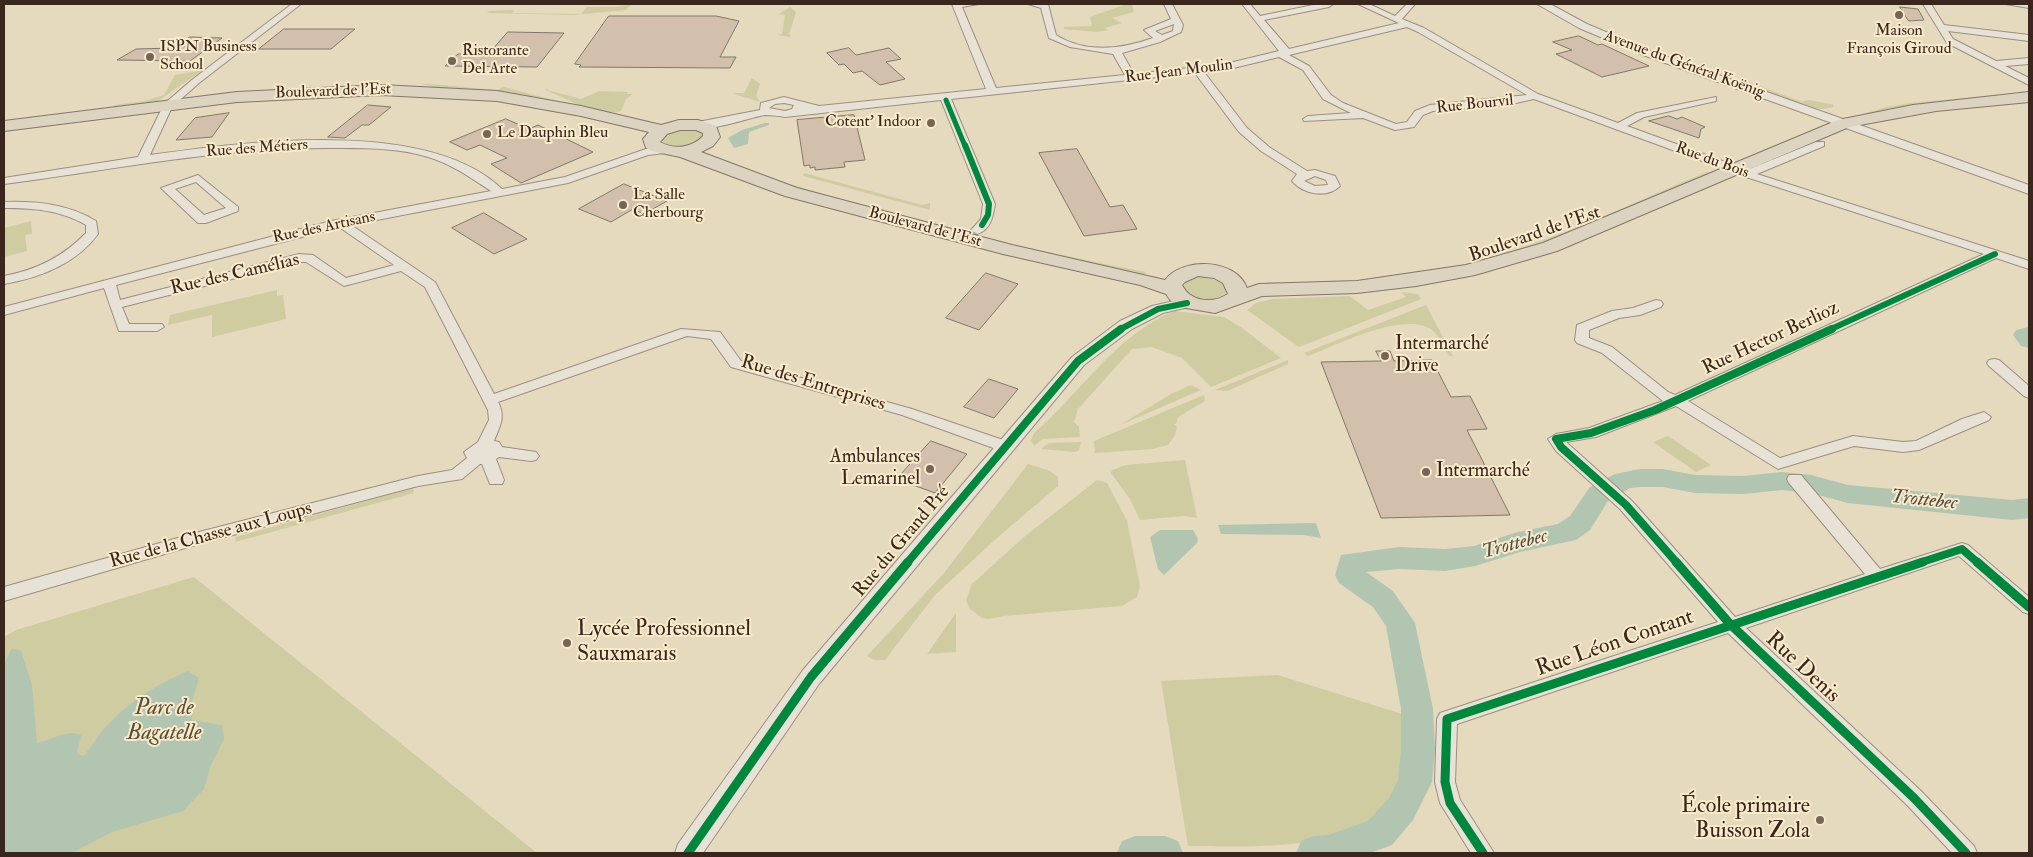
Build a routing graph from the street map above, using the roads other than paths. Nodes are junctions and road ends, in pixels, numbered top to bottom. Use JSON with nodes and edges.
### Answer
{"nodes":[{"id":1,"x":297,"y":4,"type":"edge"},
{"id":2,"x":957,"y":4,"type":"edge"},
{"id":3,"x":974,"y":4,"type":"edge"},
{"id":4,"x":1032,"y":4,"type":"edge"},
{"id":5,"x":1168,"y":4,"type":"edge"},
{"id":6,"x":1246,"y":4,"type":"edge"},
{"id":7,"x":1329,"y":4,"type":"edge"},
{"id":8,"x":1362,"y":4,"type":"edge"},
{"id":9,"x":1411,"y":4,"type":"edge"},
{"id":10,"x":1542,"y":4,"type":"edge"},
{"id":11,"x":1927,"y":4,"type":"edge"},
{"id":12,"x":2010,"y":4,"type":"edge"},
{"id":13,"x":1049,"y":5,"type":"edge"},
{"id":14,"x":2029,"y":6,"type":"edge"},
{"id":15,"x":1399,"y":17,"type":"junction"},
{"id":16,"x":1258,"y":19,"type":"junction"},
{"id":17,"x":1176,"y":20,"type":"junction"},
{"id":18,"x":1408,"y":24,"type":"junction"},
{"id":19,"x":1940,"y":27,"type":"junction"},
{"id":20,"x":1160,"y":38,"type":"junction"},
{"id":21,"x":2029,"y":38,"type":"edge"},
{"id":22,"x":1116,"y":51,"type":"junction"},
{"id":23,"x":1283,"y":53,"type":"junction"},
{"id":24,"x":2029,"y":62,"type":"edge"},
{"id":25,"x":1994,"y":64,"type":"junction"},
{"id":26,"x":1198,"y":71,"type":"junction"},
{"id":27,"x":1132,"y":78,"type":"junction"},
{"id":28,"x":2029,"y":82,"type":"edge"},
{"id":29,"x":2029,"y":90,"type":"edge"},
{"id":30,"x":992,"y":91,"type":"junction"},
{"id":31,"x":1535,"y":96,"type":"junction"},
{"id":32,"x":2029,"y":97,"type":"edge"},
{"id":33,"x":945,"y":98,"type":"junction"},
{"id":34,"x":1712,"y":99,"type":"dead end"},
{"id":35,"x":1335,"y":102,"type":"junction"},
{"id":36,"x":796,"y":108,"type":"junction"},
{"id":37,"x":166,"y":109,"type":"junction"},
{"id":38,"x":769,"y":113,"type":"junction"},
{"id":39,"x":1364,"y":116,"type":"junction"},
{"id":40,"x":1336,"y":118,"type":"junction"},
{"id":41,"x":1308,"y":119,"type":"dead end"},
{"id":42,"x":1837,"y":121,"type":"junction"},
{"id":43,"x":4,"y":126,"type":"edge"},
{"id":44,"x":1618,"y":127,"type":"junction"},
{"id":45,"x":4,"y":133,"type":"edge"},
{"id":46,"x":705,"y":134,"type":"junction"},
{"id":47,"x":659,"y":144,"type":"junction"},
{"id":48,"x":1820,"y":144,"type":"dead end"},
{"id":49,"x":184,"y":154,"type":"junction"},
{"id":50,"x":142,"y":160,"type":"junction"},
{"id":51,"x":1716,"y":163,"type":"junction"},
{"id":52,"x":1741,"y":172,"type":"junction"},
{"id":53,"x":1304,"y":174,"type":"dead end"},
{"id":54,"x":198,"y":178,"type":"junction"},
{"id":55,"x":4,"y":181,"type":"edge"},
{"id":56,"x":2029,"y":190,"type":"edge"},
{"id":57,"x":498,"y":195,"type":"junction"},
{"id":58,"x":4,"y":205,"type":"edge"},
{"id":59,"x":331,"y":225,"type":"junction"},
{"id":60,"x":982,"y":225,"type":"junction"},
{"id":61,"x":1995,"y":254,"type":"junction"},
{"id":62,"x":402,"y":266,"type":"junction"},
{"id":63,"x":2029,"y":266,"type":"edge"},
{"id":64,"x":1225,"y":275,"type":"junction"},
{"id":65,"x":4,"y":280,"type":"edge"},
{"id":66,"x":109,"y":282,"type":"junction"},
{"id":67,"x":1179,"y":289,"type":"junction"},
{"id":68,"x":1233,"y":301,"type":"junction"},
{"id":69,"x":1656,"y":304,"type":"dead end"},
{"id":70,"x":115,"y":305,"type":"junction"},
{"id":71,"x":4,"y":311,"type":"edge"},
{"id":72,"x":157,"y":327,"type":"dead end"},
{"id":73,"x":1994,"y":363,"type":"dead end"},
{"id":74,"x":2029,"y":393,"type":"edge"},
{"id":75,"x":490,"y":400,"type":"junction"},
{"id":76,"x":1677,"y":400,"type":"junction"},
{"id":77,"x":1984,"y":417,"type":"dead end"},
{"id":78,"x":1556,"y":439,"type":"joint"},
{"id":79,"x":1004,"y":446,"type":"junction"},
{"id":80,"x":483,"y":454,"type":"junction"},
{"id":81,"x":531,"y":456,"type":"dead end"},
{"id":82,"x":496,"y":480,"type":"dead end"},
{"id":83,"x":1798,"y":483,"type":"dead end"},
{"id":84,"x":1876,"y":576,"type":"junction"},
{"id":85,"x":4,"y":594,"type":"edge"},
{"id":86,"x":2029,"y":607,"type":"edge"},
{"id":87,"x":1730,"y":624,"type":"junction"},
{"id":88,"x":688,"y":853,"type":"edge"},
{"id":89,"x":1483,"y":853,"type":"edge"},
{"id":90,"x":1966,"y":853,"type":"edge"}],
"edges":[{"from":1,"to":37,"type":"street"},
{"from":2,"to":3,"type":"street"},
{"from":2,"to":30,"type":"street"},
{"from":4,"to":13,"type":"street"},
{"from":5,"to":17,"type":"street"},
{"from":6,"to":16,"type":"street","name":"Rue Bourvil"},
{"from":7,"to":16,"type":"street"},
{"from":8,"to":15,"type":"street","name":"Rue du Bois"},
{"from":9,"to":15,"type":"street"},
{"from":10,"to":42,"type":"street","name":"Avenue du Général Koënig"},
{"from":11,"to":19,"type":"street"},
{"from":12,"to":14,"type":"street"},
{"from":13,"to":22,"type":"street"},
{"from":15,"to":18,"type":"street","name":"Rue du Bois"},
{"from":16,"to":23,"type":"street","name":"Rue Bourvil"},
{"from":17,"to":20,"type":"street"},
{"from":17,"to":20,"type":"street"},
{"from":18,"to":23,"type":"street","name":"Rue Jean Moulin"},
{"from":18,"to":31,"type":"street","name":"Rue du Bois"},
{"from":19,"to":21,"type":"street"},
{"from":19,"to":25,"type":"street"},
{"from":20,"to":22,"type":"street"},
{"from":22,"to":27,"type":"street"},
{"from":23,"to":26,"type":"street","name":"Rue Jean Moulin"},
{"from":23,"to":35,"type":"street","name":"Rue Bourvil"},
{"from":24,"to":25,"type":"street"},
{"from":25,"to":28,"type":"street"},
{"from":26,"to":27,"type":"street","name":"Rue Jean Moulin"},
{"from":26,"to":53,"type":"street"},
{"from":27,"to":30,"type":"street","name":"Rue Jean Moulin"},
{"from":29,"to":42,"type":"main road"},
{"from":30,"to":33,"type":"street","name":"Rue Jean Moulin"},
{"from":31,"to":39,"type":"street","name":"Rue Bourvil"},
{"from":31,"to":44,"type":"street","name":"Rue du Bois"},
{"from":32,"to":42,"type":"main road"},
{"from":33,"to":36,"type":"street","name":"Rue Jean Moulin"},
{"from":33,"to":60,"type":"street"},
{"from":34,"to":44,"type":"street"},
{"from":35,"to":39,"type":"street","name":"Rue Bourvil"},
{"from":35,"to":40,"type":"street"},
{"from":36,"to":38,"type":"street","name":"Rue Jean Moulin"},
{"from":36,"to":38,"type":"street","name":"Rue Jean Moulin"},
{"from":37,"to":43,"type":"main road","name":"Boulevard de l'Est"},
{"from":37,"to":45,"type":"main road","name":"Boulevard de l'Est"},
{"from":37,"to":47,"type":"main road","name":"Boulevard de l'Est"},
{"from":37,"to":50,"type":"street"},
{"from":38,"to":46,"type":"street","name":"Rue Jean Moulin"},
{"from":38,"to":46,"type":"street","name":"Rue Jean Moulin"},
{"from":39,"to":40,"type":"street","name":"Rue Bourvil"},
{"from":40,"to":41,"type":"street","name":"Rue Bourvil"},
{"from":42,"to":51,"type":"main road","name":"Boulevard de l'Est"},
{"from":42,"to":52,"type":"main road","name":"Boulevard de l'Est"},
{"from":42,"to":56,"type":"street"},
{"from":44,"to":51,"type":"street","name":"Rue du Bois"},
{"from":46,"to":47,"type":"main road"},
{"from":46,"to":47,"type":"main road"},
{"from":46,"to":60,"type":"main road","name":"Boulevard de l'Est"},
{"from":47,"to":57,"type":"street","name":"Rue des Artisans"},
{"from":47,"to":67,"type":"main road","name":"Boulevard de l'Est"},
{"from":48,"to":52,"type":"street"},
{"from":49,"to":50,"type":"street","name":"Rue des Métiers"},
{"from":49,"to":54,"type":"street"},
{"from":49,"to":57,"type":"street","name":"Rue des Métiers"},
{"from":50,"to":55,"type":"street","name":"Rue des Métiers"},
{"from":51,"to":52,"type":"street","name":"Rue du Bois"},
{"from":51,"to":64,"type":"main road","name":"Boulevard de l'Est"},
{"from":52,"to":61,"type":"street","name":"Rue du Bois"},
{"from":52,"to":68,"type":"main road","name":"Boulevard de l'Est"},
{"from":54,"to":54,"type":"street"},
{"from":57,"to":59,"type":"street","name":"Rue des Artisans"},
{"from":58,"to":65,"type":"street"},
{"from":59,"to":62,"type":"street","name":"Rue de la Chasse aux Loups"},
{"from":59,"to":66,"type":"street","name":"Rue des Artisans"},
{"from":60,"to":67,"type":"main road","name":"Boulevard de l'Est"},
{"from":61,"to":63,"type":"street","name":"Rue du Bois"},
{"from":61,"to":76,"type":"street","name":"Rue Hector Berlioz"},
{"from":62,"to":70,"type":"street","name":"Rue des Camélias"},
{"from":62,"to":75,"type":"street","name":"Rue de la Chasse aux Loups"},
{"from":64,"to":67,"type":"main road","name":"Boulevard de l'Est"},
{"from":64,"to":68,"type":"main road"},
{"from":66,"to":70,"type":"street"},
{"from":66,"to":71,"type":"street","name":"Rue des Artisans"},
{"from":67,"to":68,"type":"main road","name":"Boulevard de l'Est"},
{"from":67,"to":79,"type":"street","name":"Rue du Grand Pré"},
{"from":69,"to":76,"type":"street"},
{"from":70,"to":72,"type":"street"},
{"from":73,"to":74,"type":"street"},
{"from":75,"to":79,"type":"street","name":"Rue des Entreprises"},
{"from":75,"to":80,"type":"street","name":"Rue de la Chasse aux Loups"},
{"from":76,"to":77,"type":"street"},
{"from":76,"to":78,"type":"street","name":"Rue Hector Berlioz"},
{"from":78,"to":87,"type":"street","name":"Rue Denis"},
{"from":79,"to":88,"type":"street","name":"Rue du Grand Pré"},
{"from":80,"to":81,"type":"street"},
{"from":80,"to":82,"type":"street"},
{"from":80,"to":85,"type":"street","name":"Rue de la Chasse aux Loups"},
{"from":83,"to":84,"type":"street"},
{"from":84,"to":86,"type":"street","name":"Rue Léon Contant"},
{"from":84,"to":87,"type":"street","name":"Rue Léon Contant"},
{"from":87,"to":89,"type":"street","name":"Rue Léon Contant"},
{"from":87,"to":90,"type":"street","name":"Rue Denis"}]}
